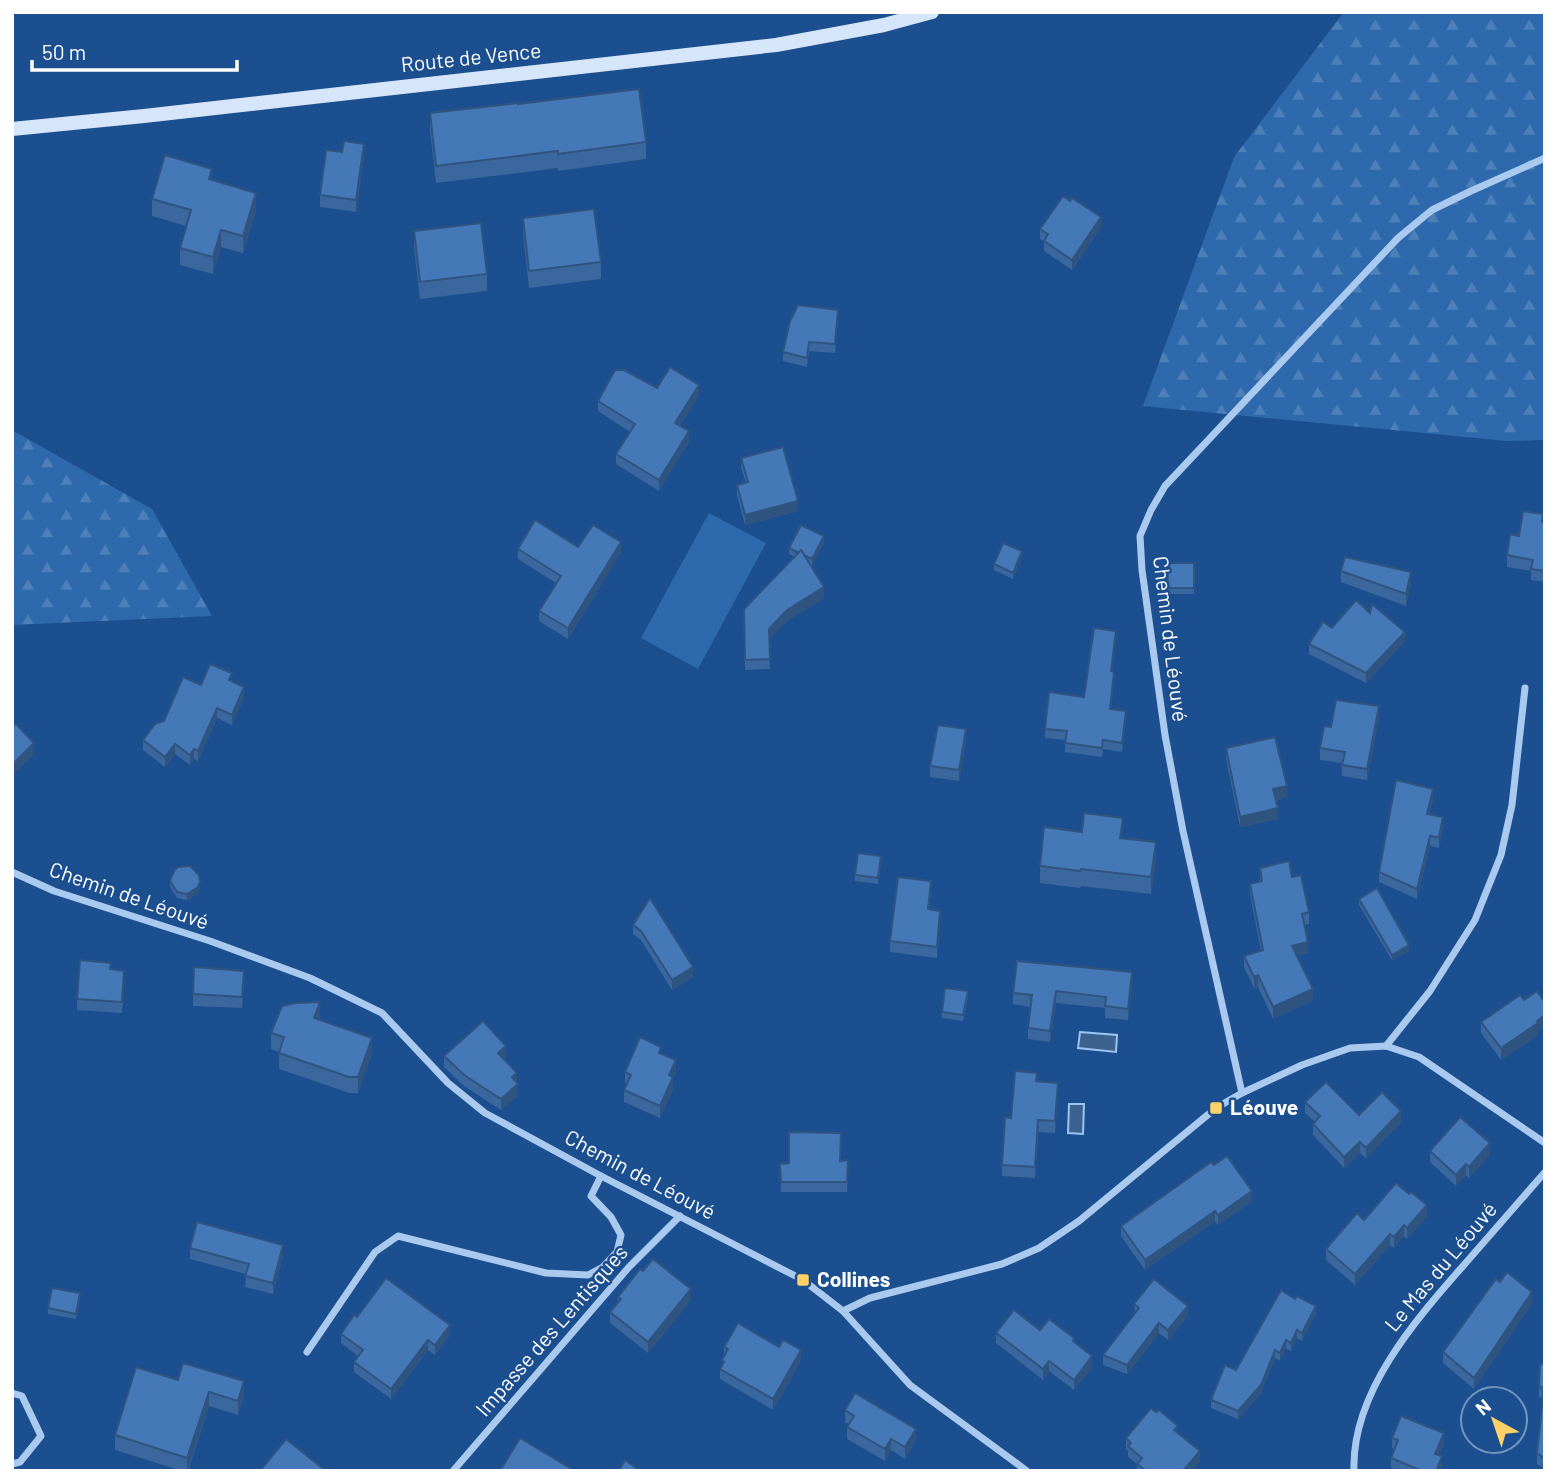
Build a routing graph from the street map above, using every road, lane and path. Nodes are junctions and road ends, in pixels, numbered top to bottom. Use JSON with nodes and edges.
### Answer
{"nodes":[{"id":1,"x":932,"y":12,"type":"edge"},
{"id":2,"x":12,"y":129,"type":"edge"},
{"id":3,"x":1545,"y":158,"type":"edge"},
{"id":4,"x":1525,"y":688,"type":"dead end"},
{"id":5,"x":12,"y":872,"type":"edge"},
{"id":6,"x":1386,"y":1046,"type":"junction"},
{"id":7,"x":1242,"y":1093,"type":"junction"},
{"id":8,"x":1545,"y":1143,"type":"edge"},
{"id":9,"x":1545,"y":1172,"type":"edge"},
{"id":10,"x":601,"y":1176,"type":"junction"},
{"id":11,"x":680,"y":1216,"type":"junction"},
{"id":12,"x":843,"y":1311,"type":"junction"},
{"id":13,"x":307,"y":1352,"type":"dead end"},
{"id":14,"x":12,"y":1393,"type":"edge"},
{"id":15,"x":12,"y":1464,"type":"edge"},
{"id":16,"x":453,"y":1471,"type":"edge"},
{"id":17,"x":1027,"y":1471,"type":"edge"},
{"id":18,"x":1354,"y":1471,"type":"edge"}],
"edges":[{"from":1,"to":2,"type":"main road","name":"Route de Vence"},
{"from":3,"to":7,"type":"street","name":"Chemin de Léouvé"},
{"from":4,"to":6,"type":"street"},
{"from":5,"to":10,"type":"street","name":"Chemin de Léouvé"},
{"from":6,"to":7,"type":"street"},
{"from":6,"to":8,"type":"street"},
{"from":7,"to":12,"type":"street"},
{"from":9,"to":18,"type":"street","name":"Le Mas du Léouvé"},
{"from":10,"to":11,"type":"street","name":"Chemin de Léouvé"},
{"from":10,"to":13,"type":"street"},
{"from":11,"to":12,"type":"street","name":"Chemin de Léouvé"},
{"from":11,"to":16,"type":"street","name":"Impasse des Lentisques"},
{"from":12,"to":17,"type":"street","name":"Chemin de Léouvé"},
{"from":14,"to":15,"type":"street"}]}
